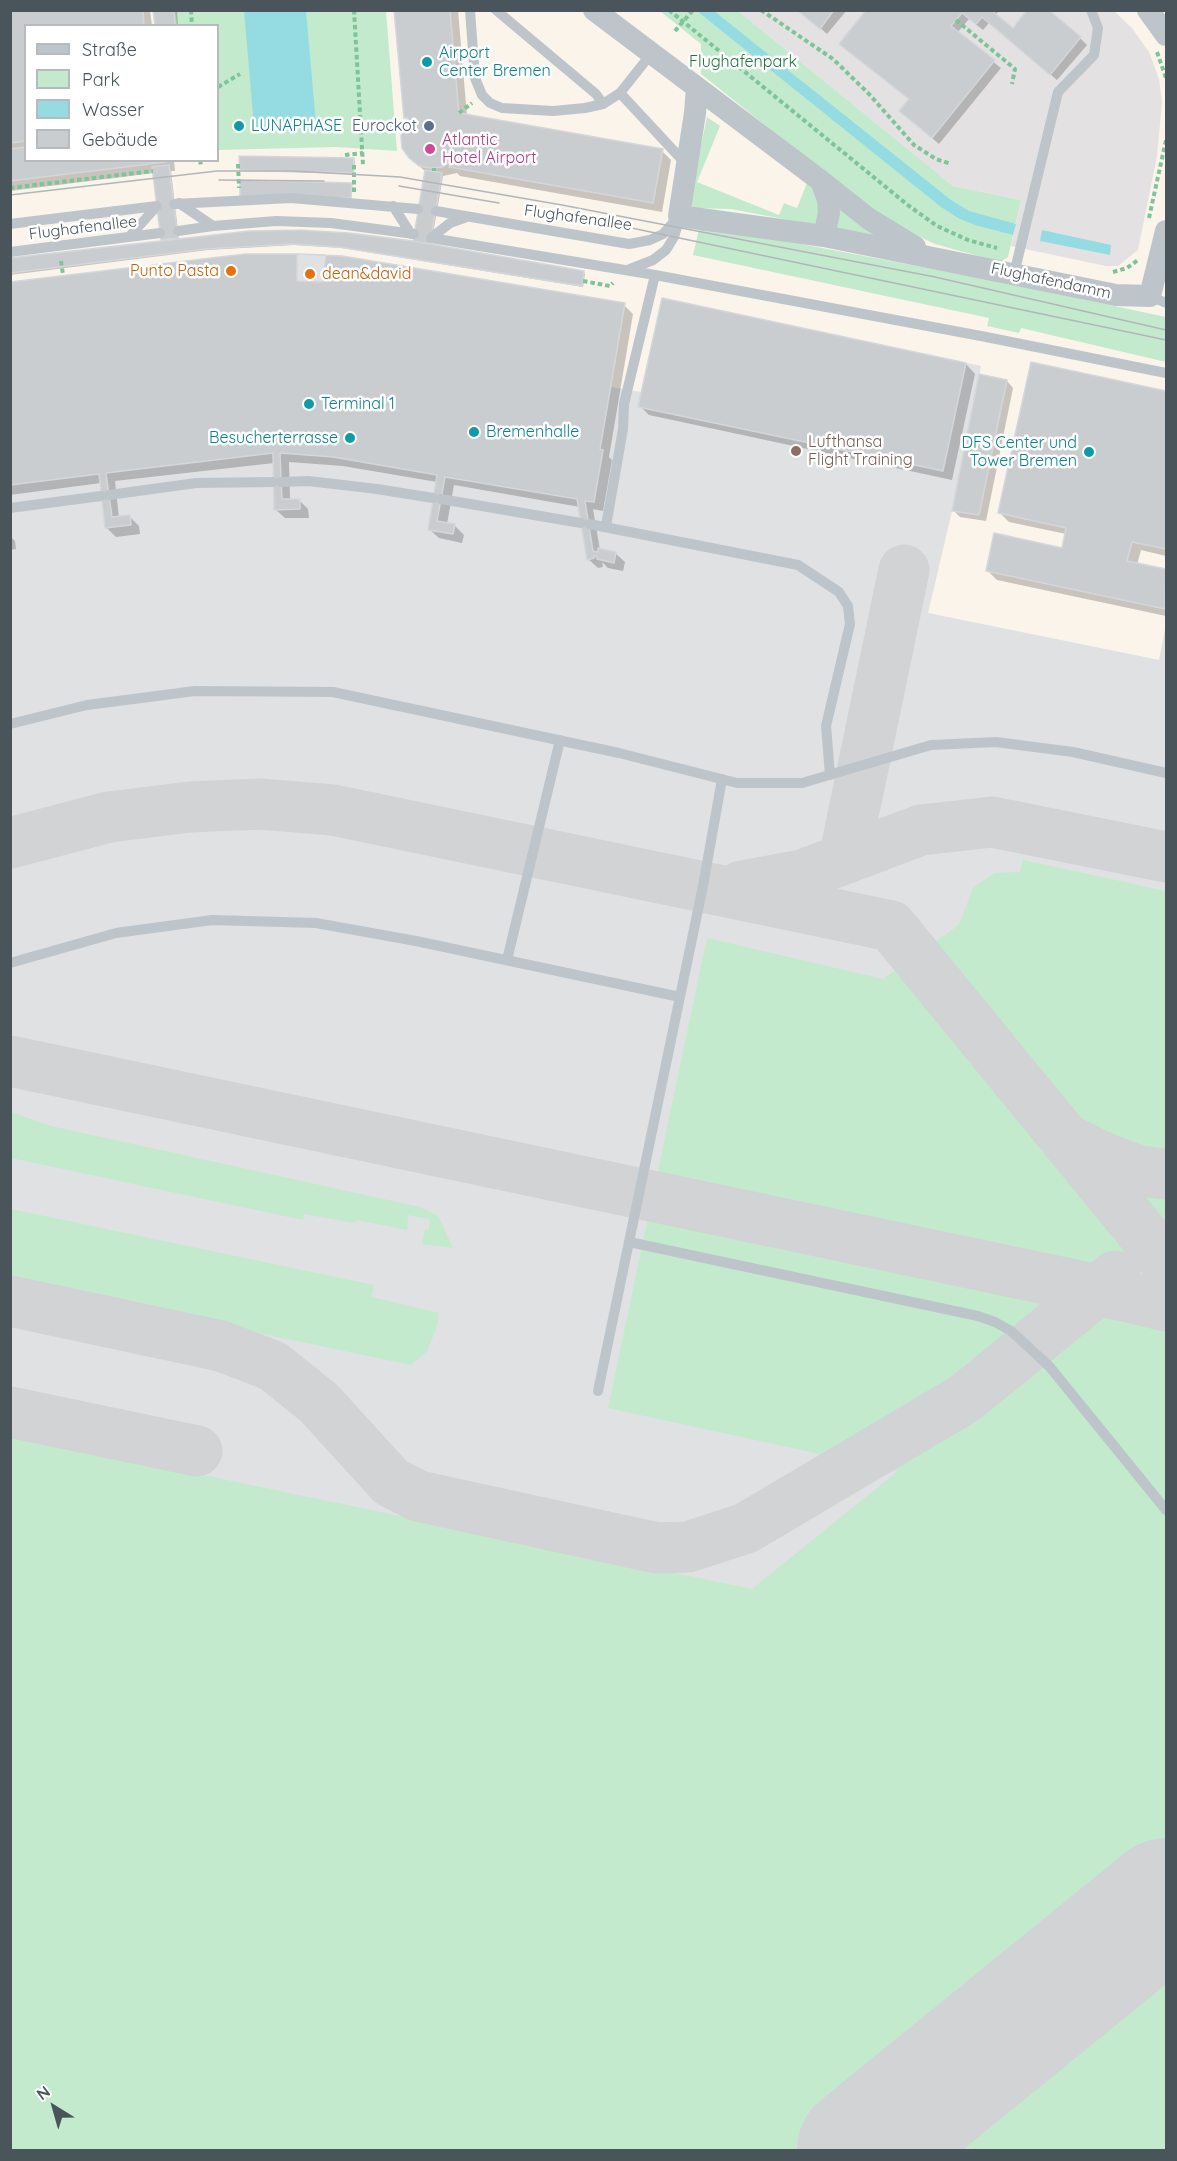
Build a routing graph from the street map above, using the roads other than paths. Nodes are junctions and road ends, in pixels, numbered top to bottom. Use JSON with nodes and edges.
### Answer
{"nodes":[{"id":1,"x":470,"y":10,"type":"edge"},
{"id":2,"x":496,"y":10,"type":"edge"},
{"id":3,"x":594,"y":10,"type":"edge"},
{"id":4,"x":1091,"y":10,"type":"edge"},
{"id":5,"x":1148,"y":10,"type":"edge"},
{"id":6,"x":1167,"y":35,"type":"edge"},
{"id":7,"x":651,"y":54,"type":"junction"},
{"id":8,"x":696,"y":88,"type":"junction"},
{"id":9,"x":620,"y":93,"type":"junction"},
{"id":10,"x":603,"y":104,"type":"junction"},
{"id":11,"x":687,"y":164,"type":"junction"},
{"id":12,"x":821,"y":181,"type":"junction"},
{"id":13,"x":393,"y":206,"type":"junction"},
{"id":14,"x":418,"y":209,"type":"dead end"},
{"id":15,"x":436,"y":211,"type":"dead end"},
{"id":16,"x":468,"y":216,"type":"junction"},
{"id":17,"x":679,"y":216,"type":"junction"},
{"id":18,"x":10,"y":224,"type":"edge"},
{"id":19,"x":213,"y":226,"type":"junction"},
{"id":20,"x":1157,"y":227,"type":"edge"},
{"id":21,"x":177,"y":231,"type":"dead end"},
{"id":22,"x":160,"y":233,"type":"dead end"},
{"id":23,"x":824,"y":236,"type":"junction"},
{"id":24,"x":129,"y":237,"type":"junction"},
{"id":25,"x":10,"y":252,"type":"edge"},
{"id":26,"x":935,"y":257,"type":"junction"},
{"id":27,"x":1017,"y":263,"type":"junction"},
{"id":28,"x":627,"y":270,"type":"junction"},
{"id":29,"x":655,"y":275,"type":"junction"},
{"id":30,"x":1158,"y":299,"type":"edge"},
{"id":31,"x":1167,"y":373,"type":"edge"},
{"id":32,"x":10,"y":508,"type":"edge"},
{"id":33,"x":606,"y":526,"type":"junction"},
{"id":34,"x":10,"y":724,"type":"edge"},
{"id":35,"x":560,"y":740,"type":"junction"},
{"id":36,"x":1167,"y":773,"type":"edge"},
{"id":37,"x":830,"y":775,"type":"junction"},
{"id":38,"x":722,"y":779,"type":"junction"},
{"id":39,"x":507,"y":960,"type":"junction"},
{"id":40,"x":10,"y":963,"type":"edge"},
{"id":41,"x":680,"y":998,"type":"junction"},
{"id":42,"x":630,"y":1242,"type":"junction"},
{"id":43,"x":598,"y":1391,"type":"dead end"},
{"id":44,"x":1167,"y":1510,"type":"edge"}],
"edges":[{"from":1,"to":10,"type":"lane"},
{"from":2,"to":10,"type":"lane"},
{"from":3,"to":7,"type":"street","name":"Flughafendamm"},
{"from":4,"to":27,"type":"lane"},
{"from":5,"to":6,"type":"street"},
{"from":7,"to":8,"type":"street","name":"Flughafendamm"},
{"from":7,"to":9,"type":"lane"},
{"from":8,"to":11,"type":"street"},
{"from":8,"to":12,"type":"street","name":"Flughafendamm"},
{"from":9,"to":10,"type":"lane"},
{"from":9,"to":11,"type":"lane"},
{"from":11,"to":17,"type":"street"},
{"from":12,"to":23,"type":"street"},
{"from":12,"to":26,"type":"street","name":"Flughafendamm"},
{"from":13,"to":14,"type":"lane"},
{"from":13,"to":19,"type":"lane"},
{"from":13,"to":19,"type":"lane"},
{"from":15,"to":16,"type":"lane","name":"Flughafenallee"},
{"from":16,"to":17,"type":"lane","name":"Flughafenallee"},
{"from":16,"to":28,"type":"lane"},
{"from":17,"to":23,"type":"street","name":"Flughafendamm"},
{"from":17,"to":28,"type":"lane"},
{"from":18,"to":24,"type":"lane","name":"Flughafenallee"},
{"from":19,"to":21,"type":"lane"},
{"from":20,"to":30,"type":"street"},
{"from":22,"to":24,"type":"lane","name":"Flughafenallee"},
{"from":23,"to":26,"type":"street","name":"Flughafendamm"},
{"from":24,"to":25,"type":"lane","name":"Flughafenallee"},
{"from":26,"to":27,"type":"street","name":"Flughafendamm"},
{"from":27,"to":30,"type":"street","name":"Flughafendamm"},
{"from":28,"to":29,"type":"lane"},
{"from":29,"to":31,"type":"lane"},
{"from":29,"to":33,"type":"lane"},
{"from":32,"to":33,"type":"lane"},
{"from":33,"to":37,"type":"lane"},
{"from":34,"to":35,"type":"lane"},
{"from":35,"to":38,"type":"lane"},
{"from":35,"to":39,"type":"lane"},
{"from":36,"to":37,"type":"lane"},
{"from":37,"to":38,"type":"lane"},
{"from":38,"to":41,"type":"lane"},
{"from":39,"to":40,"type":"lane"},
{"from":39,"to":41,"type":"lane"},
{"from":41,"to":42,"type":"lane"},
{"from":42,"to":43,"type":"lane"},
{"from":42,"to":44,"type":"lane"}]}
